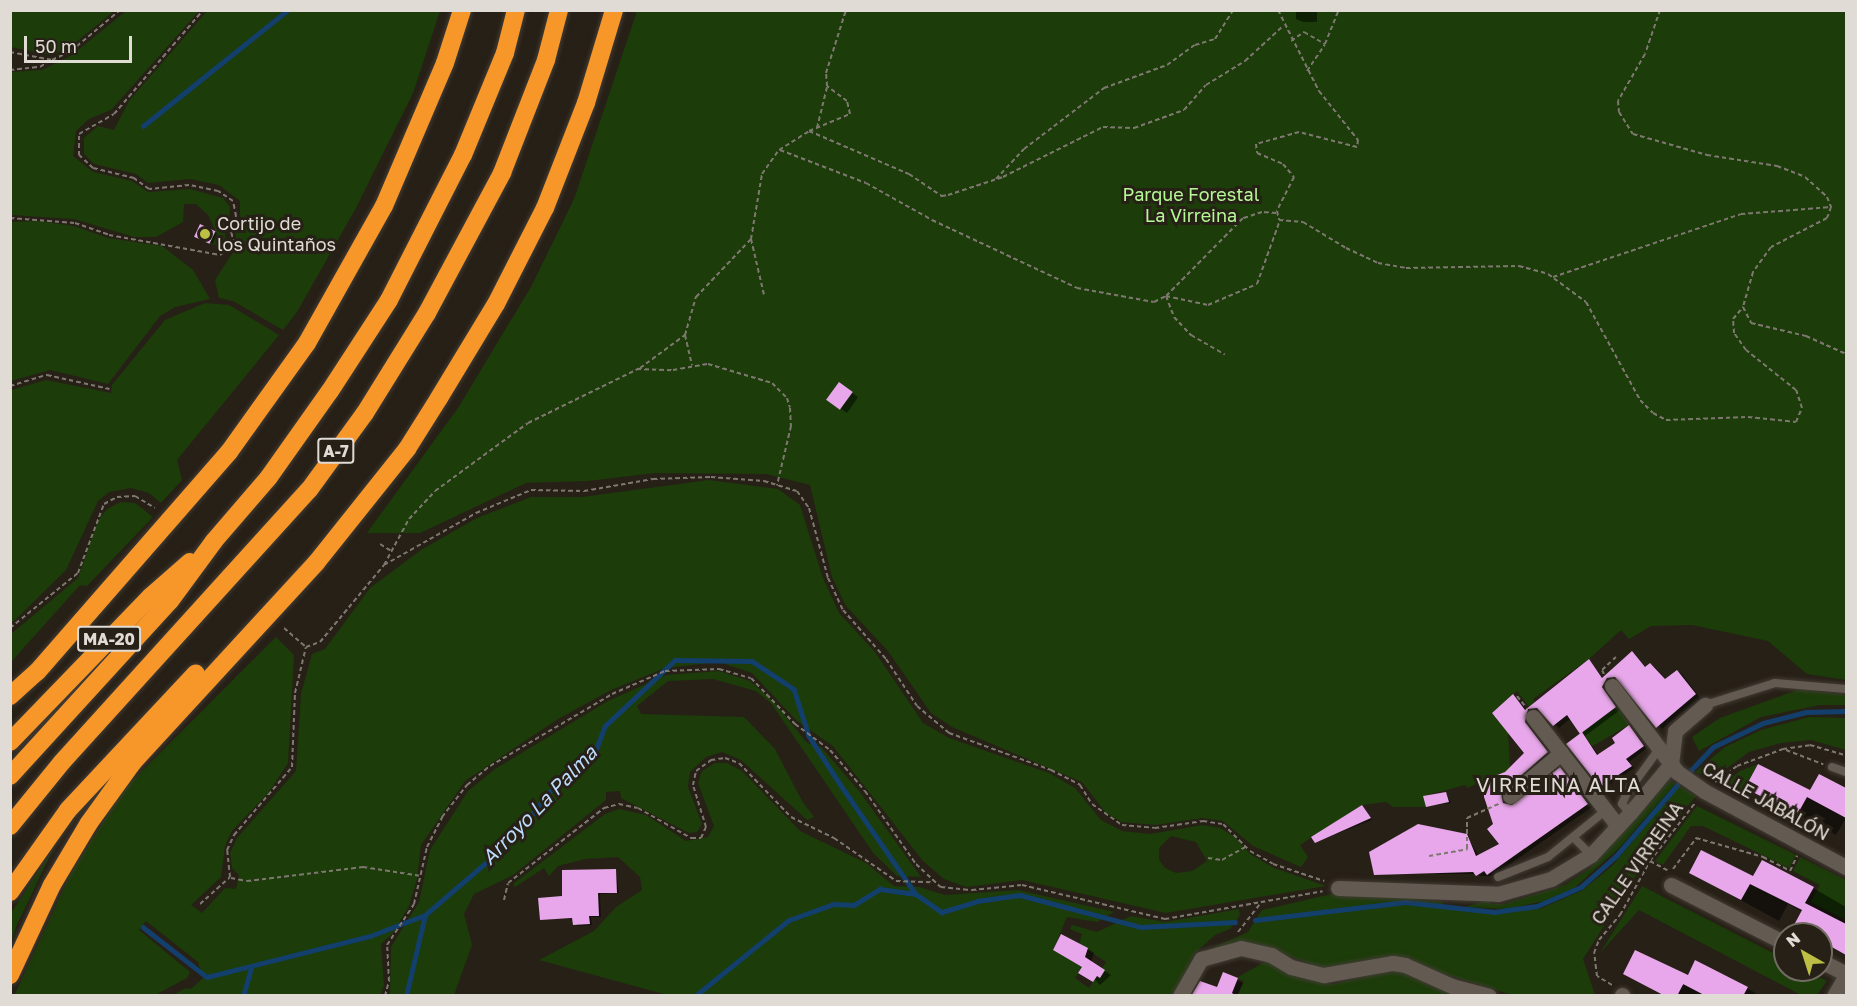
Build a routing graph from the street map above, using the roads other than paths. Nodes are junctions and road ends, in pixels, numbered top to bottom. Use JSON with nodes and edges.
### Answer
{"nodes":[{"id":1,"x":462,"y":10,"type":"edge"},
{"id":2,"x":516,"y":10,"type":"edge"},
{"id":3,"x":559,"y":10,"type":"edge"},
{"id":4,"x":614,"y":10,"type":"edge"},
{"id":5,"x":419,"y":427,"type":"junction"},
{"id":6,"x":214,"y":542,"type":"junction"},
{"id":7,"x":37,"y":672,"type":"junction"},
{"id":8,"x":1608,"y":680,"type":"road end"},
{"id":9,"x":1846,"y":688,"type":"edge"},
{"id":10,"x":10,"y":696,"type":"edge"},
{"id":11,"x":1705,"y":705,"type":"joint"},
{"id":12,"x":10,"y":708,"type":"edge"},
{"id":13,"x":1533,"y":717,"type":"dead end"},
{"id":14,"x":10,"y":742,"type":"edge"},
{"id":15,"x":1659,"y":749,"type":"junction"},
{"id":16,"x":1561,"y":753,"type":"junction"},
{"id":17,"x":1671,"y":764,"type":"junction"},
{"id":18,"x":1832,"y":767,"type":"road end"},
{"id":19,"x":1846,"y":772,"type":"edge"},
{"id":20,"x":10,"y":776,"type":"edge"},
{"id":21,"x":1510,"y":796,"type":"road end"},
{"id":22,"x":1605,"y":811,"type":"junction"},
{"id":23,"x":1630,"y":813,"type":"junction"},
{"id":24,"x":10,"y":826,"type":"edge"},
{"id":25,"x":1618,"y":826,"type":"junction"},
{"id":26,"x":1573,"y":837,"type":"junction"},
{"id":27,"x":1591,"y":855,"type":"junction"},
{"id":28,"x":1846,"y":867,"type":"edge"},
{"id":29,"x":1498,"y":877,"type":"dead end"},
{"id":30,"x":1671,"y":879,"type":"road end"},
{"id":31,"x":1338,"y":888,"type":"road end"},
{"id":32,"x":10,"y":892,"type":"edge"},
{"id":33,"x":1773,"y":936,"type":"edge"},
{"id":34,"x":10,"y":975,"type":"edge"},
{"id":35,"x":1846,"y":975,"type":"edge"},
{"id":36,"x":1180,"y":996,"type":"edge"},
{"id":37,"x":1490,"y":996,"type":"edge"},
{"id":38,"x":1834,"y":996,"type":"edge"}],
"edges":[{"from":1,"to":7,"type":"highway"},
{"from":2,"to":6,"type":"highway","number":"A-7"},
{"from":3,"to":24,"type":"highway","number":"A-7"},
{"from":4,"to":5,"type":"highway"},
{"from":5,"to":32,"type":"highway"},
{"from":5,"to":34,"type":"highway"},
{"from":6,"to":14,"type":"highway","number":"MA-20"},
{"from":6,"to":20,"type":"highway","number":"A-7"},
{"from":7,"to":10,"type":"highway"},
{"from":7,"to":12,"type":"highway"},
{"from":8,"to":15,"type":"street","name":"CALLE JABALÓN"},
{"from":9,"to":11,"type":"lane"},
{"from":11,"to":17,"type":"street"},
{"from":13,"to":16,"type":"street"},
{"from":15,"to":17,"type":"street","name":"CALLE JABALÓN"},
{"from":15,"to":23,"type":"lane"},
{"from":16,"to":21,"type":"street"},
{"from":16,"to":22,"type":"street"},
{"from":17,"to":23,"type":"street"},
{"from":17,"to":28,"type":"street","name":"CALLE JABALÓN"},
{"from":18,"to":19,"type":"lane"},
{"from":22,"to":25,"type":"street"},
{"from":22,"to":26,"type":"lane"},
{"from":23,"to":25,"type":"street"},
{"from":25,"to":27,"type":"street"},
{"from":26,"to":27,"type":"lane"},
{"from":26,"to":29,"type":"lane"},
{"from":27,"to":31,"type":"street"},
{"from":30,"to":33,"type":"street"},
{"from":35,"to":38,"type":"street"},
{"from":36,"to":37,"type":"street"}]}
